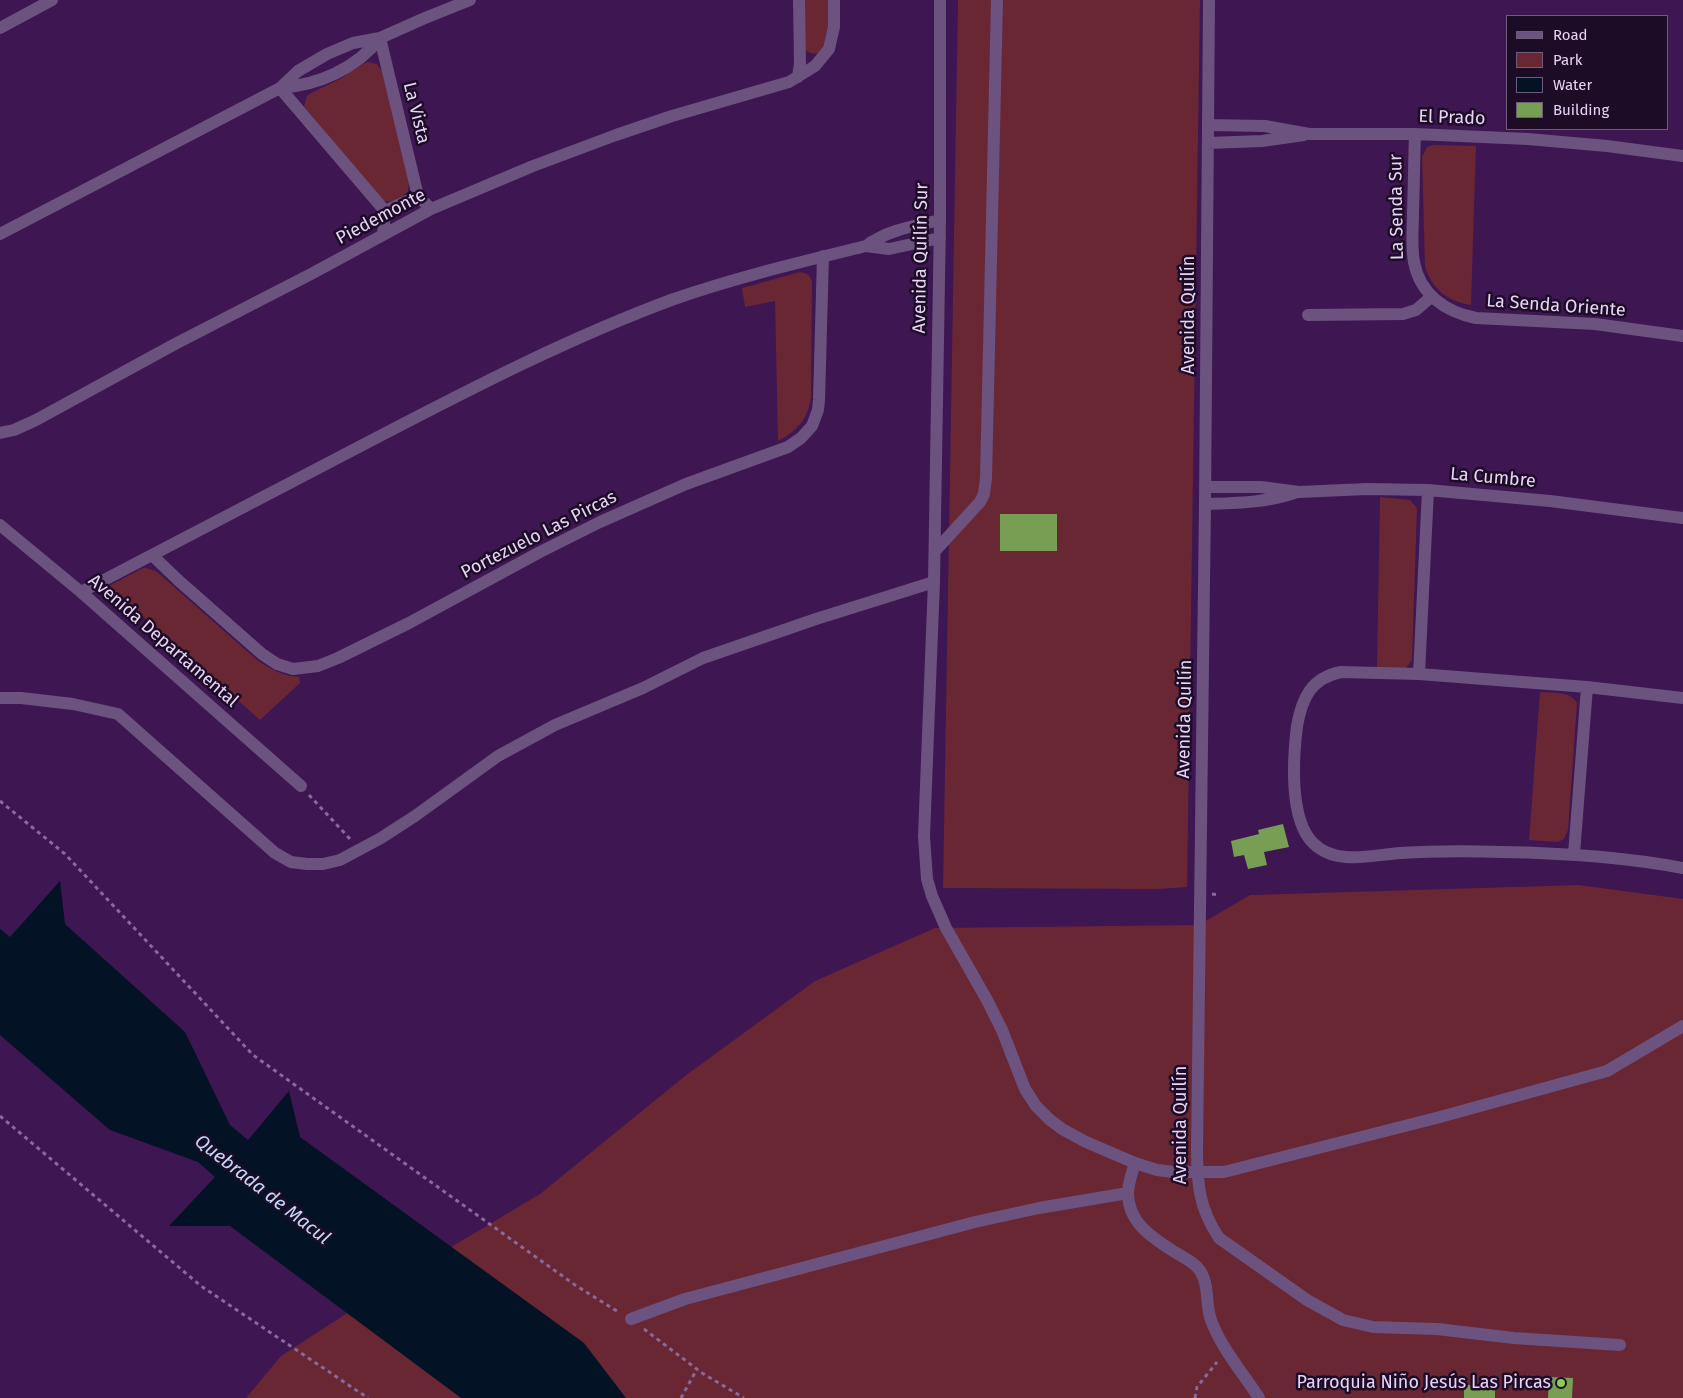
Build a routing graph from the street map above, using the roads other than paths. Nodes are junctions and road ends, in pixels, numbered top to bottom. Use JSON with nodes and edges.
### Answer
{"nodes":[{"id":1,"x":52,"y":0,"type":"edge"},
{"id":2,"x":470,"y":0,"type":"edge"},
{"id":3,"x":799,"y":0,"type":"edge"},
{"id":4,"x":834,"y":0,"type":"edge"},
{"id":5,"x":940,"y":0,"type":"edge"},
{"id":6,"x":997,"y":0,"type":"edge"},
{"id":7,"x":1209,"y":0,"type":"edge"},
{"id":8,"x":0,"y":28,"type":"edge"},
{"id":9,"x":380,"y":38,"type":"junction"},
{"id":10,"x":798,"y":77,"type":"junction"},
{"id":11,"x":280,"y":88,"type":"junction"},
{"id":12,"x":1208,"y":125,"type":"junction"},
{"id":13,"x":1309,"y":134,"type":"junction"},
{"id":14,"x":1414,"y":134,"type":"junction"},
{"id":15,"x":1208,"y":143,"type":"junction"},
{"id":16,"x":1683,"y":156,"type":"edge"},
{"id":17,"x":418,"y":196,"type":"junction"},
{"id":18,"x":431,"y":209,"type":"junction"},
{"id":19,"x":384,"y":211,"type":"junction"},
{"id":20,"x":940,"y":220,"type":"junction"},
{"id":21,"x":0,"y":234,"type":"edge"},
{"id":22,"x":383,"y":235,"type":"junction"},
{"id":23,"x":940,"y":238,"type":"junction"},
{"id":24,"x":866,"y":246,"type":"junction"},
{"id":25,"x":823,"y":256,"type":"junction"},
{"id":26,"x":1431,"y":297,"type":"junction"},
{"id":27,"x":1308,"y":315,"type":"dead end"},
{"id":28,"x":1683,"y":336,"type":"edge"},
{"id":29,"x":0,"y":434,"type":"edge"},
{"id":30,"x":1205,"y":487,"type":"junction"},
{"id":31,"x":1428,"y":490,"type":"junction"},
{"id":32,"x":1299,"y":492,"type":"junction"},
{"id":33,"x":1205,"y":504,"type":"junction"},
{"id":34,"x":1683,"y":518,"type":"edge"},
{"id":35,"x":0,"y":525,"type":"edge"},
{"id":36,"x":935,"y":551,"type":"junction"},
{"id":37,"x":152,"y":555,"type":"junction"},
{"id":38,"x":934,"y":582,"type":"junction"},
{"id":39,"x":81,"y":592,"type":"junction"},
{"id":40,"x":1419,"y":674,"type":"junction"},
{"id":41,"x":1587,"y":687,"type":"junction"},
{"id":42,"x":0,"y":698,"type":"edge"},
{"id":43,"x":1683,"y":698,"type":"edge"},
{"id":44,"x":301,"y":786,"type":"road end"},
{"id":45,"x":1574,"y":854,"type":"junction"},
{"id":46,"x":1683,"y":868,"type":"edge"},
{"id":47,"x":1683,"y":1026,"type":"edge"},
{"id":48,"x":1135,"y":1163,"type":"junction"},
{"id":49,"x":1197,"y":1173,"type":"junction"},
{"id":50,"x":1128,"y":1193,"type":"junction"},
{"id":51,"x":631,"y":1320,"type":"road end"},
{"id":52,"x":1620,"y":1345,"type":"dead end"},
{"id":53,"x":1259,"y":1398,"type":"edge"}],
"edges":[{"from":1,"to":8,"type":"street"},
{"from":2,"to":9,"type":"street"},
{"from":3,"to":10,"type":"street"},
{"from":4,"to":10,"type":"street","name":"Piedemonte"},
{"from":5,"to":20,"type":"street","name":"Avenida Quilín Sur"},
{"from":6,"to":36,"type":"street"},
{"from":7,"to":12,"type":"street","name":"Avenida Quilín"},
{"from":9,"to":11,"type":"street"},
{"from":9,"to":11,"type":"street"},
{"from":9,"to":17,"type":"street","name":"La Vista"},
{"from":10,"to":18,"type":"street","name":"Piedemonte"},
{"from":11,"to":19,"type":"street"},
{"from":11,"to":21,"type":"street"},
{"from":12,"to":13,"type":"street","name":"El Prado"},
{"from":12,"to":15,"type":"street","name":"Avenida Quilín"},
{"from":13,"to":14,"type":"street","name":"El Prado"},
{"from":13,"to":15,"type":"street","name":"El Prado"},
{"from":14,"to":16,"type":"street","name":"El Prado"},
{"from":14,"to":26,"type":"street","name":"La Senda Sur"},
{"from":15,"to":30,"type":"street","name":"Avenida Quilín"},
{"from":17,"to":18,"type":"street"},
{"from":17,"to":19,"type":"street"},
{"from":18,"to":22,"type":"street","name":"Piedemonte"},
{"from":19,"to":22,"type":"street"},
{"from":20,"to":23,"type":"street","name":"Avenida Quilín Sur"},
{"from":20,"to":24,"type":"street"},
{"from":22,"to":29,"type":"street","name":"Piedemonte"},
{"from":23,"to":24,"type":"street"},
{"from":23,"to":36,"type":"street","name":"Avenida Quilín Sur"},
{"from":24,"to":25,"type":"street"},
{"from":25,"to":37,"type":"street"},
{"from":25,"to":37,"type":"street","name":"Portezuelo Las Pircas"},
{"from":26,"to":27,"type":"street"},
{"from":26,"to":28,"type":"street","name":"La Senda Oriente"},
{"from":30,"to":32,"type":"street","name":"La Cumbre"},
{"from":30,"to":33,"type":"street","name":"Avenida Quilín"},
{"from":31,"to":32,"type":"street","name":"La Cumbre"},
{"from":31,"to":34,"type":"street","name":"La Cumbre"},
{"from":31,"to":40,"type":"street"},
{"from":32,"to":33,"type":"street","name":"La Cumbre"},
{"from":33,"to":49,"type":"street","name":"Avenida Quilín"},
{"from":35,"to":39,"type":"street","name":"Avenida Departamental"},
{"from":36,"to":38,"type":"street","name":"Avenida Quilín Sur"},
{"from":37,"to":39,"type":"street"},
{"from":38,"to":42,"type":"street"},
{"from":38,"to":48,"type":"street","name":"Avenida Quilín Sur"},
{"from":39,"to":44,"type":"street","name":"Avenida Departamental"},
{"from":40,"to":41,"type":"street"},
{"from":40,"to":45,"type":"street"},
{"from":41,"to":43,"type":"street"},
{"from":41,"to":45,"type":"street"},
{"from":45,"to":46,"type":"street"},
{"from":47,"to":49,"type":"street","name":"Avenida Quilín Sur"},
{"from":48,"to":49,"type":"street","name":"Avenida Quilín Sur"},
{"from":48,"to":50,"type":"street"},
{"from":49,"to":52,"type":"street","name":"Avenida Quilín"},
{"from":50,"to":51,"type":"street"},
{"from":50,"to":53,"type":"street"}]}
